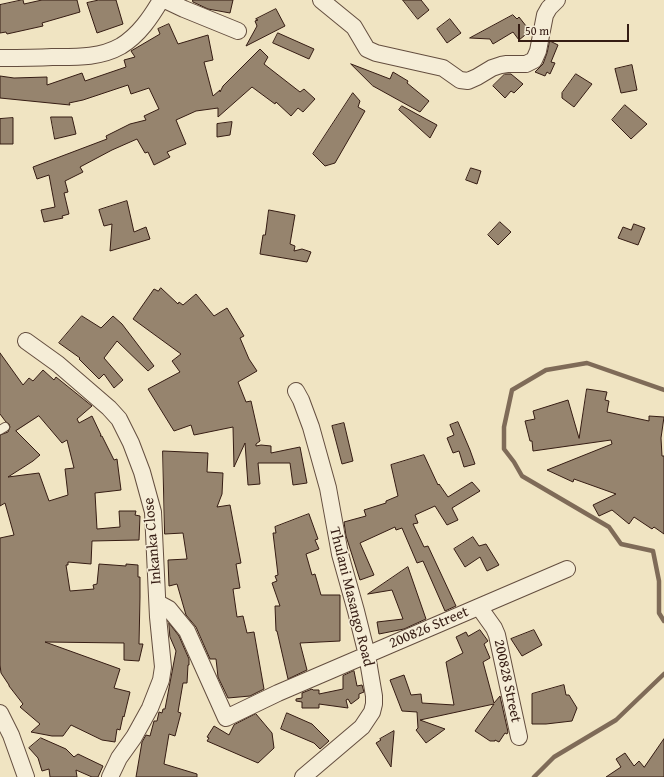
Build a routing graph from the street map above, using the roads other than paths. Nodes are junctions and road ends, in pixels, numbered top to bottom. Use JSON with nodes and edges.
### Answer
{"nodes":[{"id":1,"x":162,"y":0,"type":"edge"},
{"id":2,"x":165,"y":0,"type":"edge"},
{"id":3,"x":321,"y":0,"type":"edge"},
{"id":4,"x":557,"y":0,"type":"edge"},
{"id":5,"x":238,"y":31,"type":"dead end"},
{"id":6,"x":0,"y":58,"type":"edge"},
{"id":7,"x":26,"y":341,"type":"dead end"},
{"id":8,"x":296,"y":392,"type":"dead end"},
{"id":9,"x":567,"y":569,"type":"dead end"},
{"id":10,"x":158,"y":604,"type":"junction"},
{"id":11,"x":479,"y":606,"type":"junction"},
{"id":12,"x":367,"y":655,"type":"junction"},
{"id":13,"x":0,"y":713,"type":"edge"},
{"id":14,"x":519,"y":737,"type":"dead end"},
{"id":15,"x":26,"y":777,"type":"edge"},
{"id":16,"x":110,"y":777,"type":"edge"},
{"id":17,"x":303,"y":777,"type":"edge"}],
"edges":[{"from":1,"to":6,"type":"street"},
{"from":2,"to":5,"type":"street"},
{"from":3,"to":4,"type":"street"},
{"from":7,"to":10,"type":"street","name":"Inkanka Close"},
{"from":8,"to":12,"type":"street","name":"Thulani Masango Road"},
{"from":9,"to":11,"type":"street","name":"200826 Street"},
{"from":10,"to":12,"type":"street","name":"200826 Street"},
{"from":10,"to":16,"type":"street","name":"Inkanka Close"},
{"from":11,"to":12,"type":"street","name":"200826 Street"},
{"from":11,"to":14,"type":"street","name":"200828 Street"},
{"from":12,"to":17,"type":"street","name":"Thulani Masango Road"},
{"from":13,"to":15,"type":"street"}]}
